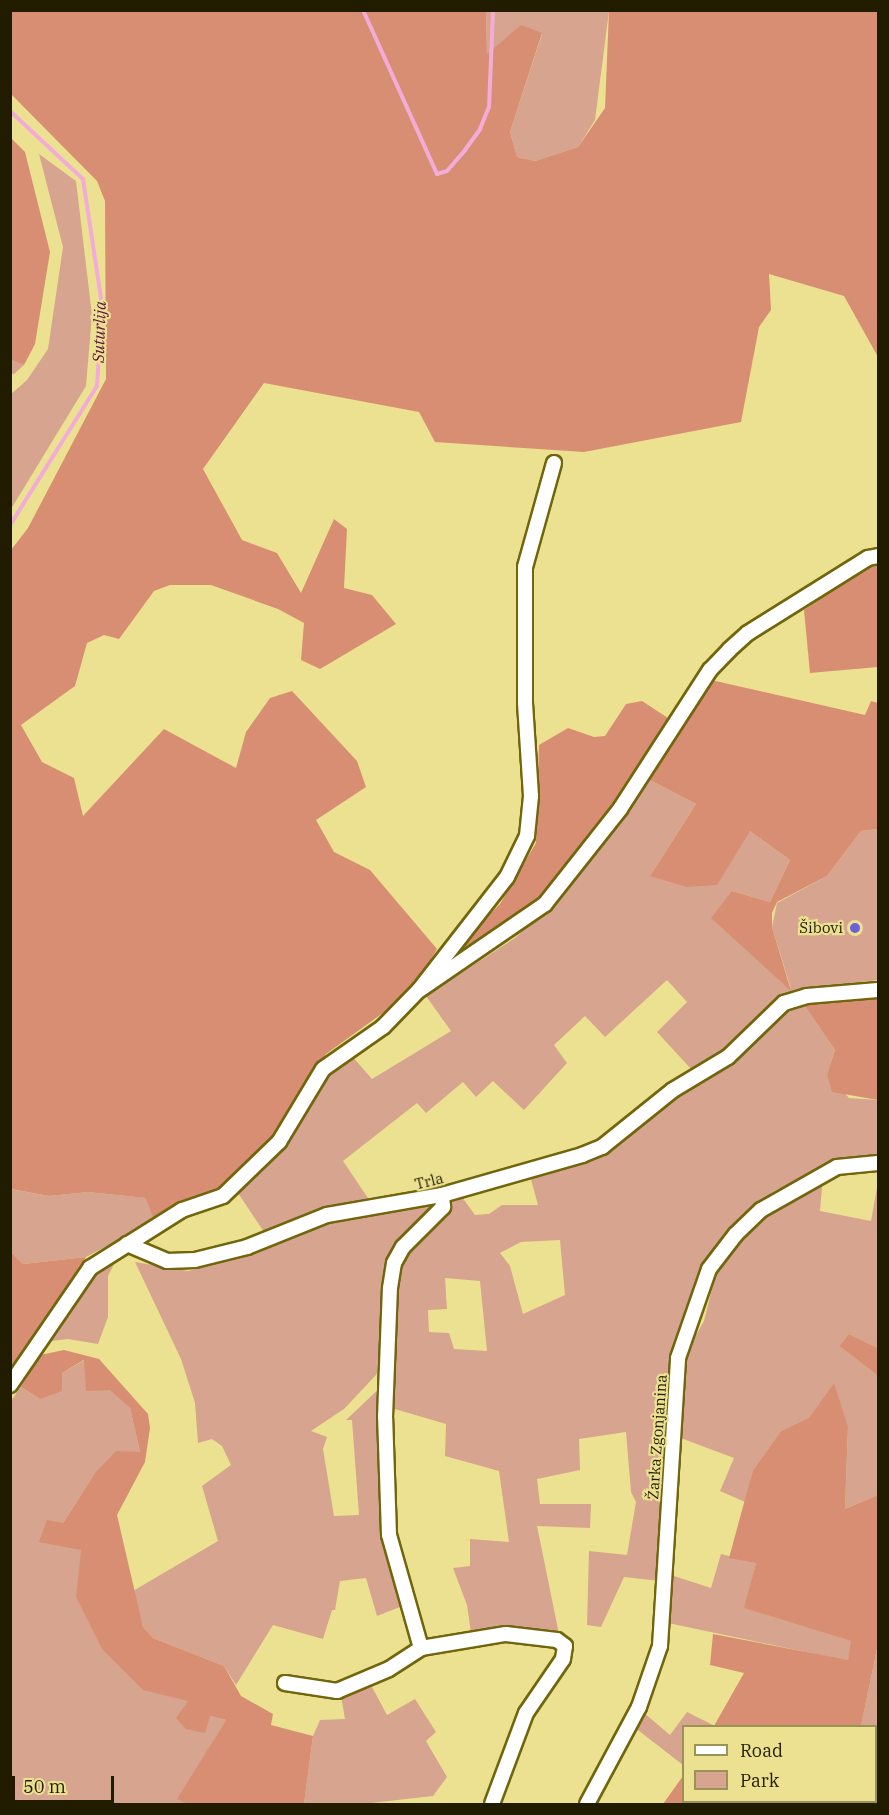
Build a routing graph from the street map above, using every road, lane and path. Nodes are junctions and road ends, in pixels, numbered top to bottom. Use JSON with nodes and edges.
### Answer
{"nodes":[{"id":1,"x":554,"y":463,"type":"dead end"},
{"id":2,"x":879,"y":556,"type":"edge"},
{"id":3,"x":419,"y":990,"type":"junction"},
{"id":4,"x":879,"y":990,"type":"edge"},
{"id":5,"x":879,"y":1163,"type":"edge"},
{"id":6,"x":442,"y":1195,"type":"junction"},
{"id":7,"x":127,"y":1244,"type":"junction"},
{"id":8,"x":10,"y":1385,"type":"edge"},
{"id":9,"x":421,"y":1648,"type":"junction"},
{"id":10,"x":285,"y":1683,"type":"dead end"},
{"id":11,"x":492,"y":1804,"type":"edge"},
{"id":12,"x":587,"y":1804,"type":"edge"}],
"edges":[{"from":1,"to":3,"type":"street"},
{"from":2,"to":3,"type":"street"},
{"from":3,"to":7,"type":"street"},
{"from":4,"to":6,"type":"street","name":"Trla"},
{"from":5,"to":12,"type":"street","name":"Žarka Zgonjanina"},
{"from":6,"to":7,"type":"street","name":"Trla"},
{"from":6,"to":9,"type":"street"},
{"from":7,"to":8,"type":"street"},
{"from":9,"to":10,"type":"street"},
{"from":9,"to":11,"type":"street"}]}
